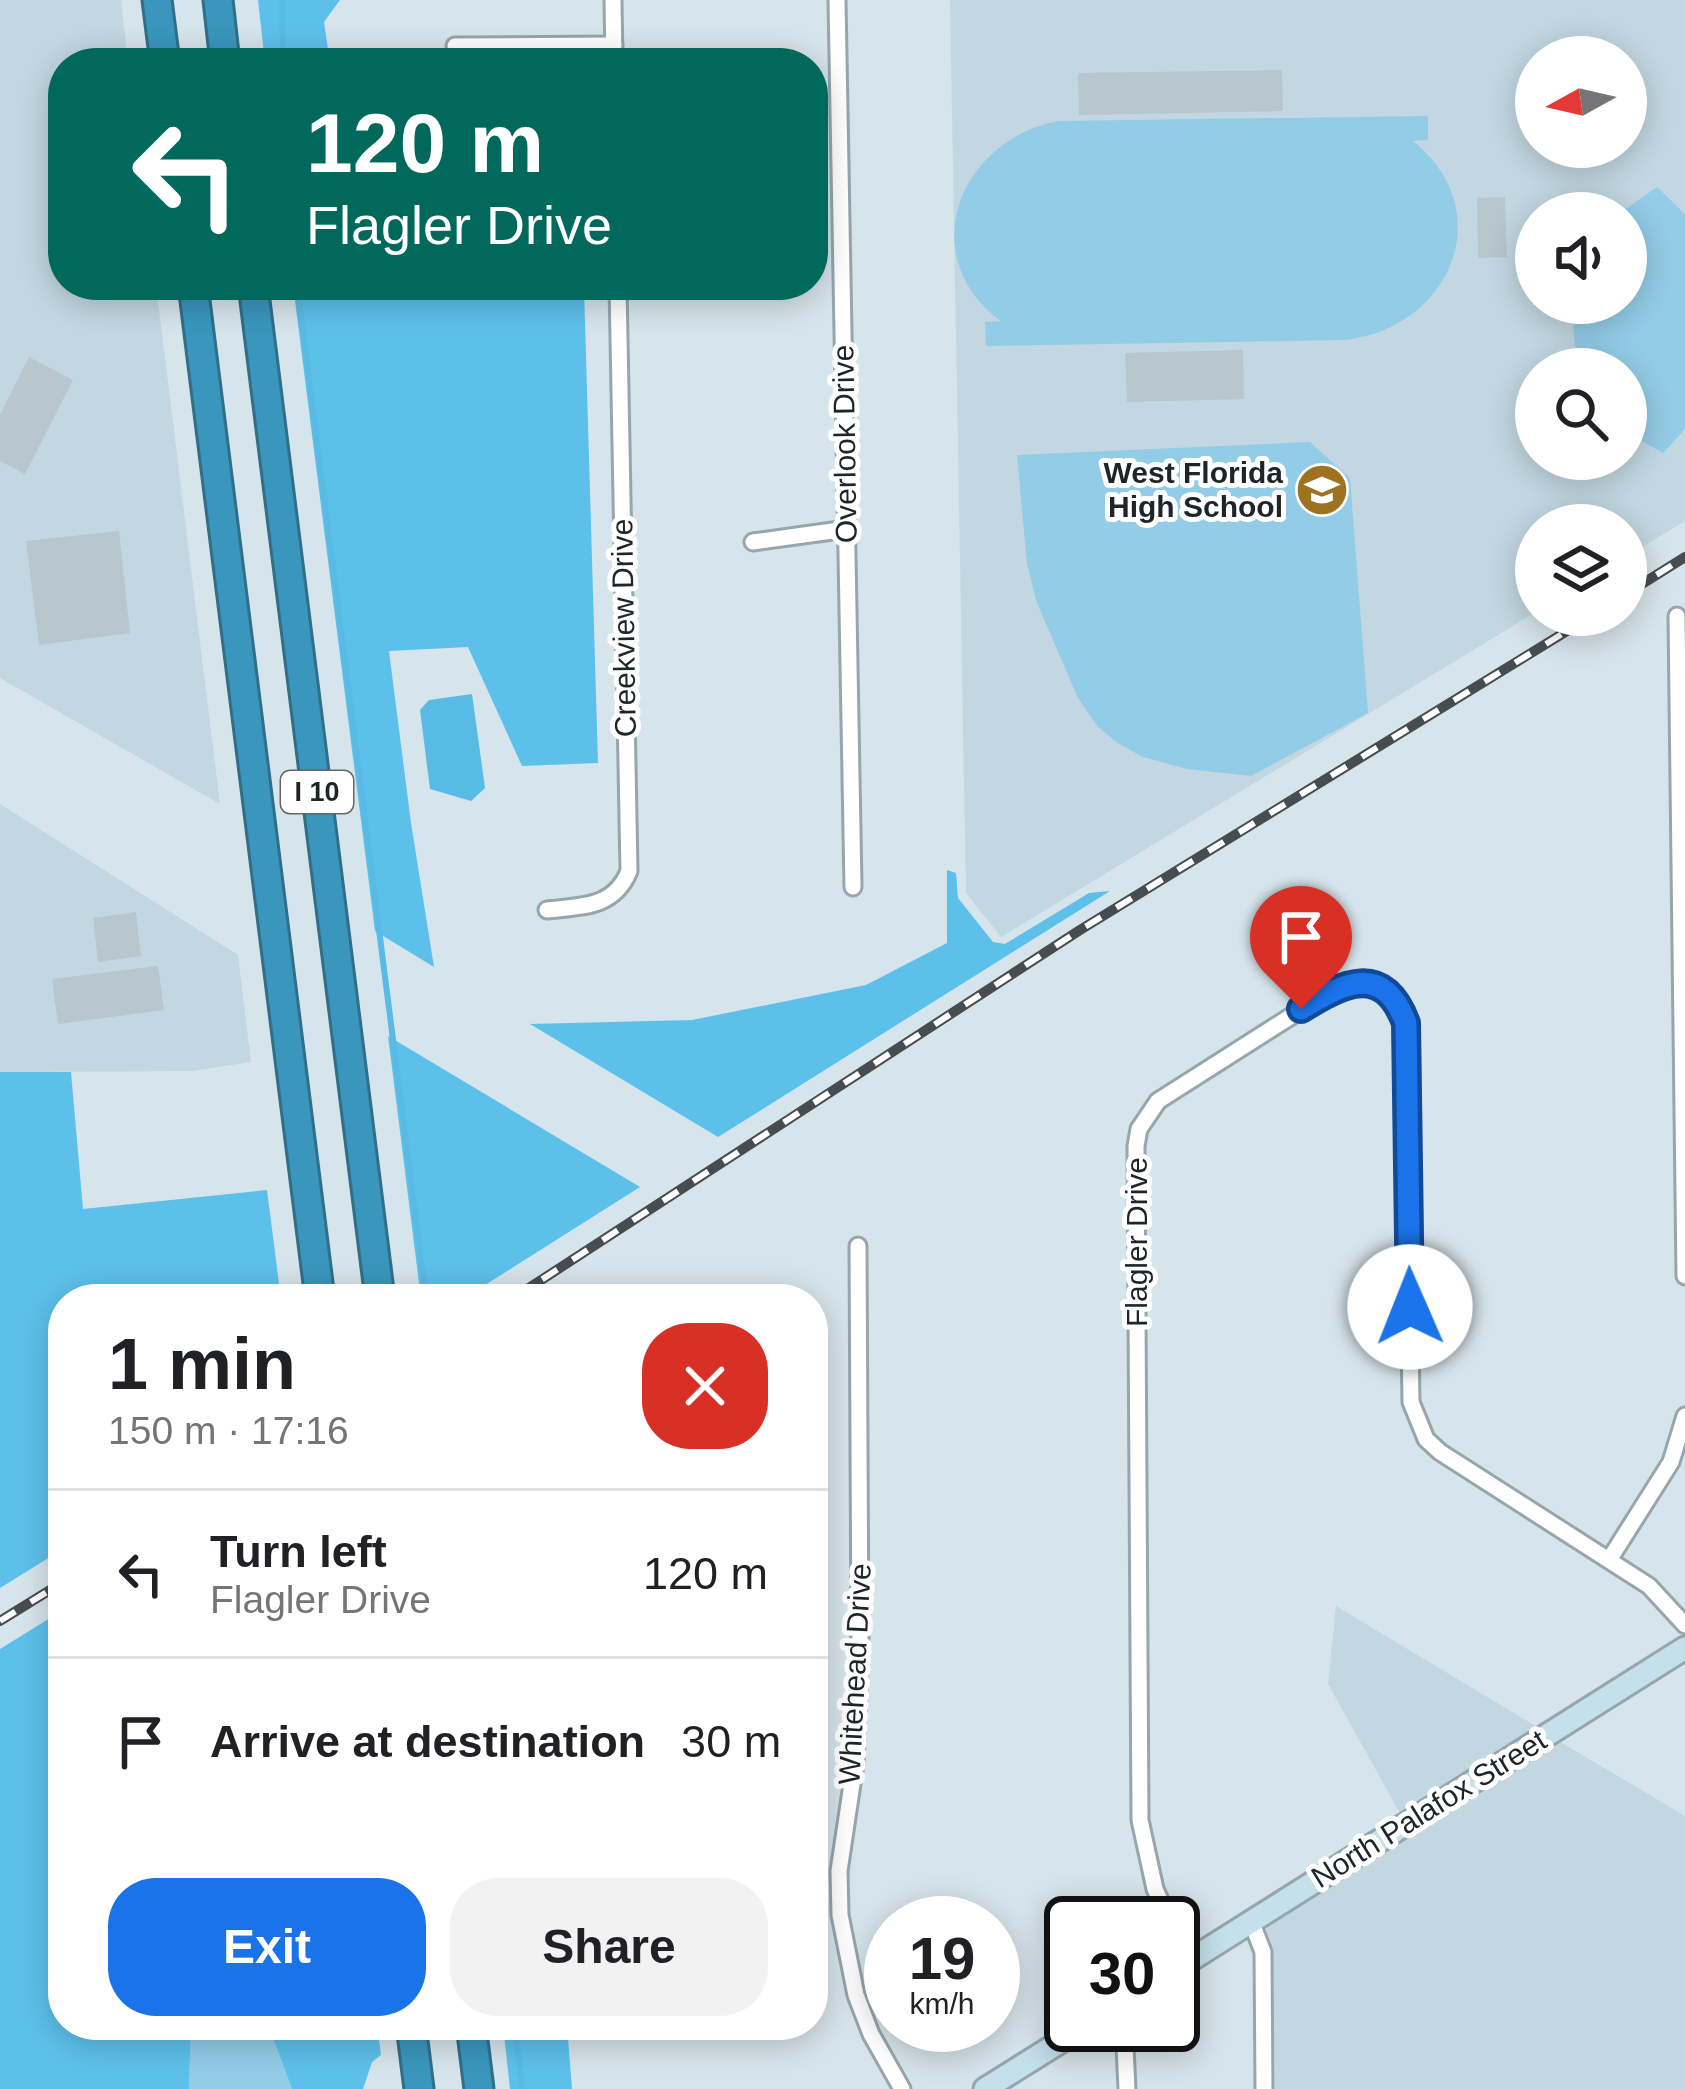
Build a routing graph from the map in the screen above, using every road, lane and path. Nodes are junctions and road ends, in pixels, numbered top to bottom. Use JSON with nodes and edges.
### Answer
{"nodes":[{"id":1,"x":158,"y":0,"type":"edge"},
{"id":2,"x":218,"y":0,"type":"edge"},
{"id":3,"x":613,"y":0,"type":"edge"},
{"id":4,"x":837,"y":0,"type":"edge"},
{"id":5,"x":455,"y":46,"type":"dead end"},
{"id":6,"x":163,"y":48,"type":"edge"},
{"id":7,"x":224,"y":48,"type":"edge"},
{"id":8,"x":495,"y":48,"type":"edge"},
{"id":9,"x":614,"y":48,"type":"edge"},
{"id":10,"x":195,"y":300,"type":"edge"},
{"id":11,"x":255,"y":300,"type":"edge"},
{"id":12,"x":618,"y":300,"type":"edge"},
{"id":13,"x":847,"y":529,"type":"junction"},
{"id":14,"x":754,"y":542,"type":"dead end"},
{"id":15,"x":1677,"y":616,"type":"dead end"},
{"id":16,"x":854,"y":887,"type":"dead end"},
{"id":17,"x":547,"y":910,"type":"dead end"},
{"id":18,"x":858,"y":1246,"type":"dead end"},
{"id":19,"x":1685,"y":1276,"type":"edge"},
{"id":20,"x":318,"y":1284,"type":"edge"},
{"id":21,"x":378,"y":1284,"type":"edge"},
{"id":22,"x":1685,"y":1416,"type":"edge"},
{"id":23,"x":1610,"y":1560,"type":"junction"},
{"id":24,"x":1685,"y":1625,"type":"edge"},
{"id":25,"x":1685,"y":1648,"type":"edge"},
{"id":26,"x":1158,"y":1896,"type":"edge"},
{"id":27,"x":1251,"y":1921,"type":"junction"},
{"id":28,"x":1200,"y":1954,"type":"edge"},
{"id":29,"x":413,"y":2040,"type":"edge"},
{"id":30,"x":473,"y":2040,"type":"edge"},
{"id":31,"x":1044,"y":2052,"type":"edge"},
{"id":32,"x":1125,"y":2052,"type":"edge"},
{"id":33,"x":419,"y":2089,"type":"edge"},
{"id":34,"x":478,"y":2089,"type":"edge"},
{"id":35,"x":902,"y":2089,"type":"edge"},
{"id":36,"x":985,"y":2089,"type":"edge"},
{"id":37,"x":1126,"y":2089,"type":"edge"},
{"id":38,"x":1264,"y":2089,"type":"edge"}],
"edges":[{"from":1,"to":6,"type":"highway"},
{"from":2,"to":7,"type":"highway"},
{"from":3,"to":9,"type":"street"},
{"from":4,"to":13,"type":"street","name":"Overlook Drive"},
{"from":5,"to":8,"type":"street"},
{"from":10,"to":20,"type":"highway","number":"I 10"},
{"from":11,"to":21,"type":"highway","number":"I 10"},
{"from":12,"to":17,"type":"street","name":"Creekview Drive"},
{"from":13,"to":14,"type":"street"},
{"from":13,"to":16,"type":"street","name":"Overlook Drive"},
{"from":15,"to":19,"type":"street"},
{"from":18,"to":35,"type":"street","name":"Whitehead Drive"},
{"from":22,"to":23,"type":"street"},
{"from":23,"to":24,"type":"street","name":"Flagler Drive"},
{"from":23,"to":26,"type":"street","name":"Flagler Drive"},
{"from":25,"to":27,"type":"main road","name":"North Palafox Street"},
{"from":27,"to":28,"type":"main road","name":"North Palafox Street"},
{"from":27,"to":38,"type":"street"},
{"from":29,"to":33,"type":"highway"},
{"from":30,"to":34,"type":"highway"},
{"from":31,"to":36,"type":"main road"},
{"from":32,"to":37,"type":"street"}]}
